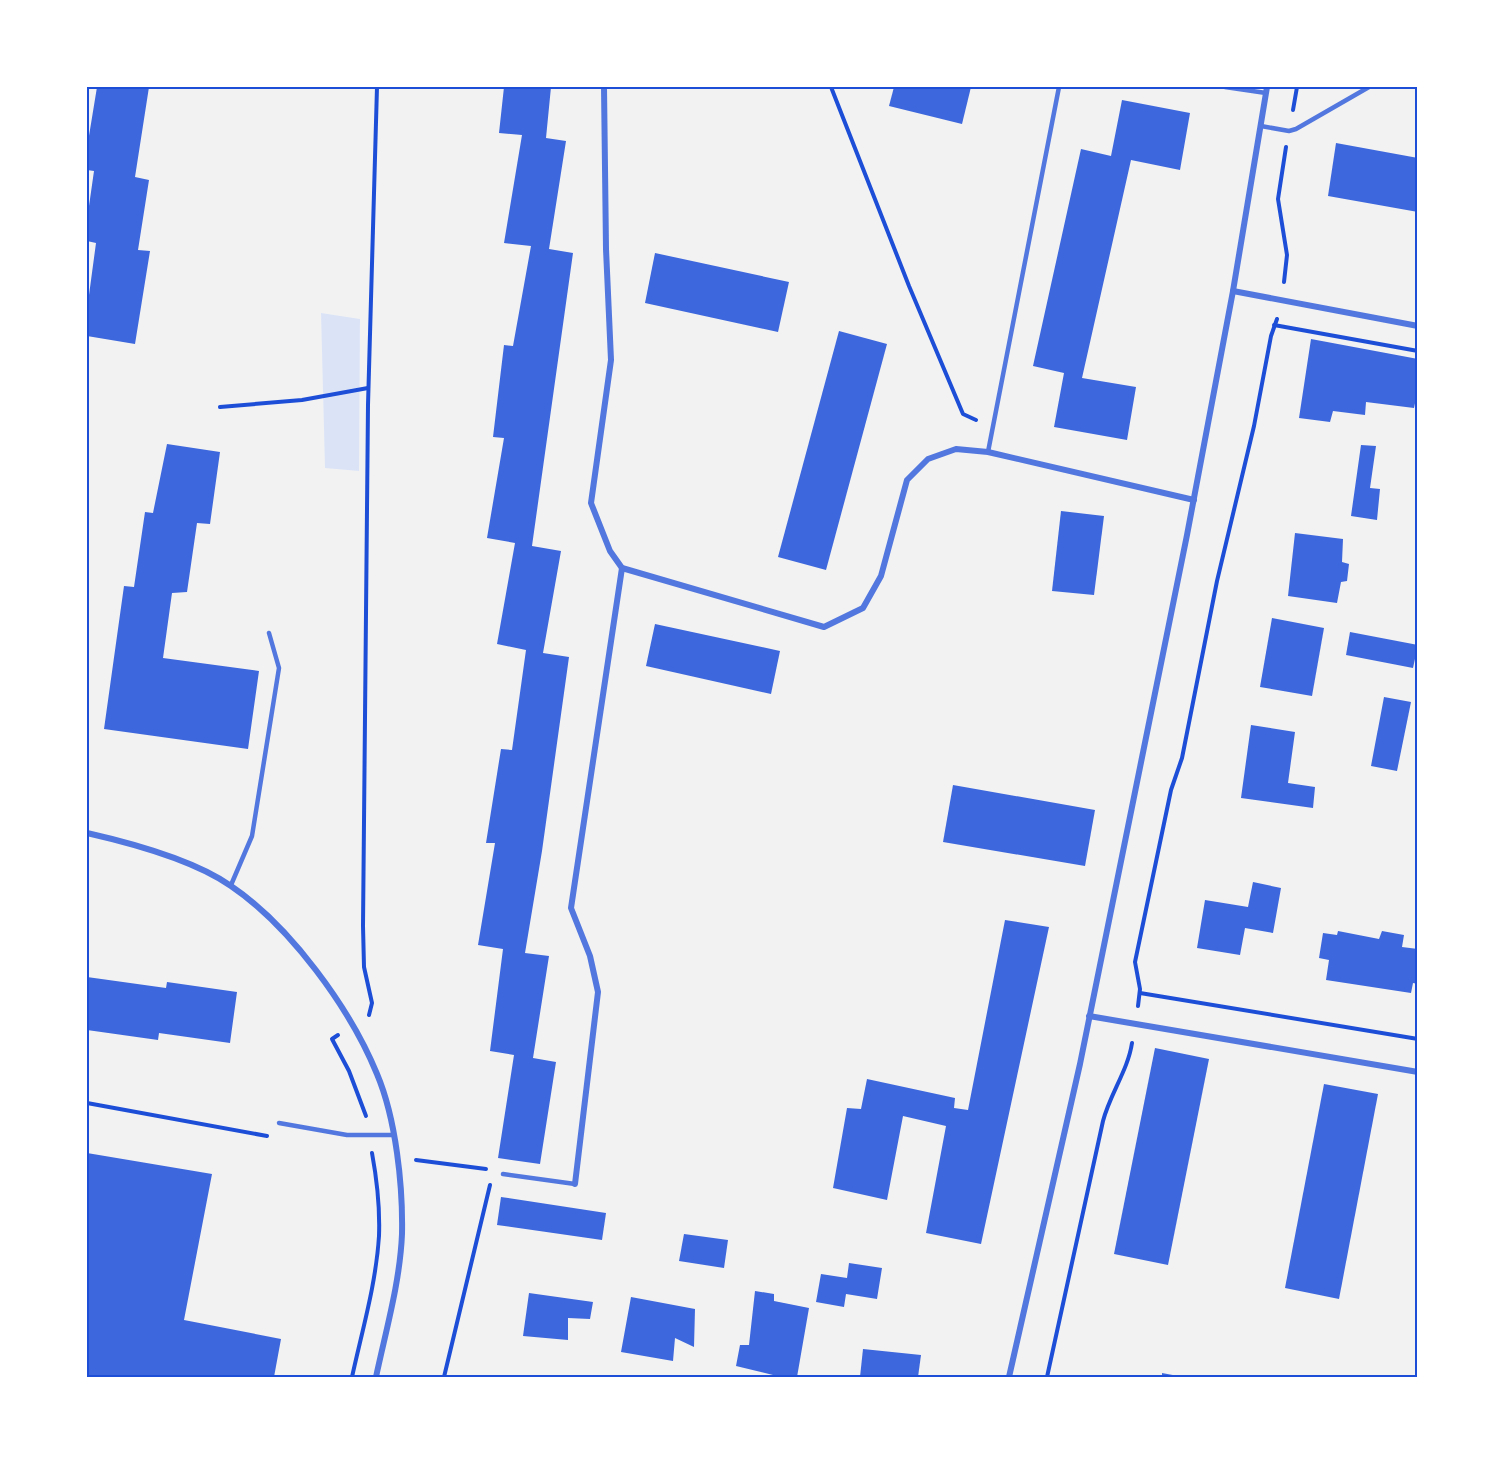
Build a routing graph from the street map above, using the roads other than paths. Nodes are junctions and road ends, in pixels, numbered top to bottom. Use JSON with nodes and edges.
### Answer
{"nodes":[{"id":1,"x":604,"y":87,"type":"edge"},
{"id":2,"x":1059,"y":87,"type":"edge"},
{"id":3,"x":1225,"y":87,"type":"edge"},
{"id":4,"x":1370,"y":87,"type":"edge"},
{"id":5,"x":1267,"y":90,"type":"edge"},
{"id":6,"x":1260,"y":126,"type":"junction"},
{"id":7,"x":1233,"y":291,"type":"junction"},
{"id":8,"x":1418,"y":326,"type":"edge"},
{"id":9,"x":988,"y":452,"type":"junction"},
{"id":10,"x":1194,"y":500,"type":"junction"},
{"id":11,"x":622,"y":568,"type":"junction"},
{"id":12,"x":269,"y":633,"type":"dead end"},
{"id":13,"x":87,"y":833,"type":"edge"},
{"id":14,"x":231,"y":885,"type":"junction"},
{"id":15,"x":1089,"y":1016,"type":"junction"},
{"id":16,"x":1418,"y":1072,"type":"edge"},
{"id":17,"x":279,"y":1123,"type":"dead end"},
{"id":18,"x":393,"y":1135,"type":"junction"},
{"id":19,"x":503,"y":1174,"type":"dead end"},
{"id":20,"x":575,"y":1184,"type":"joint"},
{"id":21,"x":376,"y":1377,"type":"edge"},
{"id":22,"x":1009,"y":1377,"type":"edge"}],
"edges":[{"from":1,"to":11,"type":"street"},
{"from":2,"to":9,"type":"lane"},
{"from":3,"to":5,"type":"lane"},
{"from":4,"to":6,"type":"lane"},
{"from":5,"to":6,"type":"street"},
{"from":6,"to":7,"type":"street"},
{"from":7,"to":8,"type":"street"},
{"from":7,"to":10,"type":"street"},
{"from":9,"to":10,"type":"street"},
{"from":9,"to":11,"type":"street"},
{"from":10,"to":15,"type":"street"},
{"from":11,"to":20,"type":"street"},
{"from":12,"to":14,"type":"lane"},
{"from":13,"to":14,"type":"street"},
{"from":14,"to":18,"type":"street"},
{"from":15,"to":16,"type":"street"},
{"from":15,"to":22,"type":"street"},
{"from":17,"to":18,"type":"lane"},
{"from":18,"to":21,"type":"street"},
{"from":19,"to":20,"type":"lane"}]}
